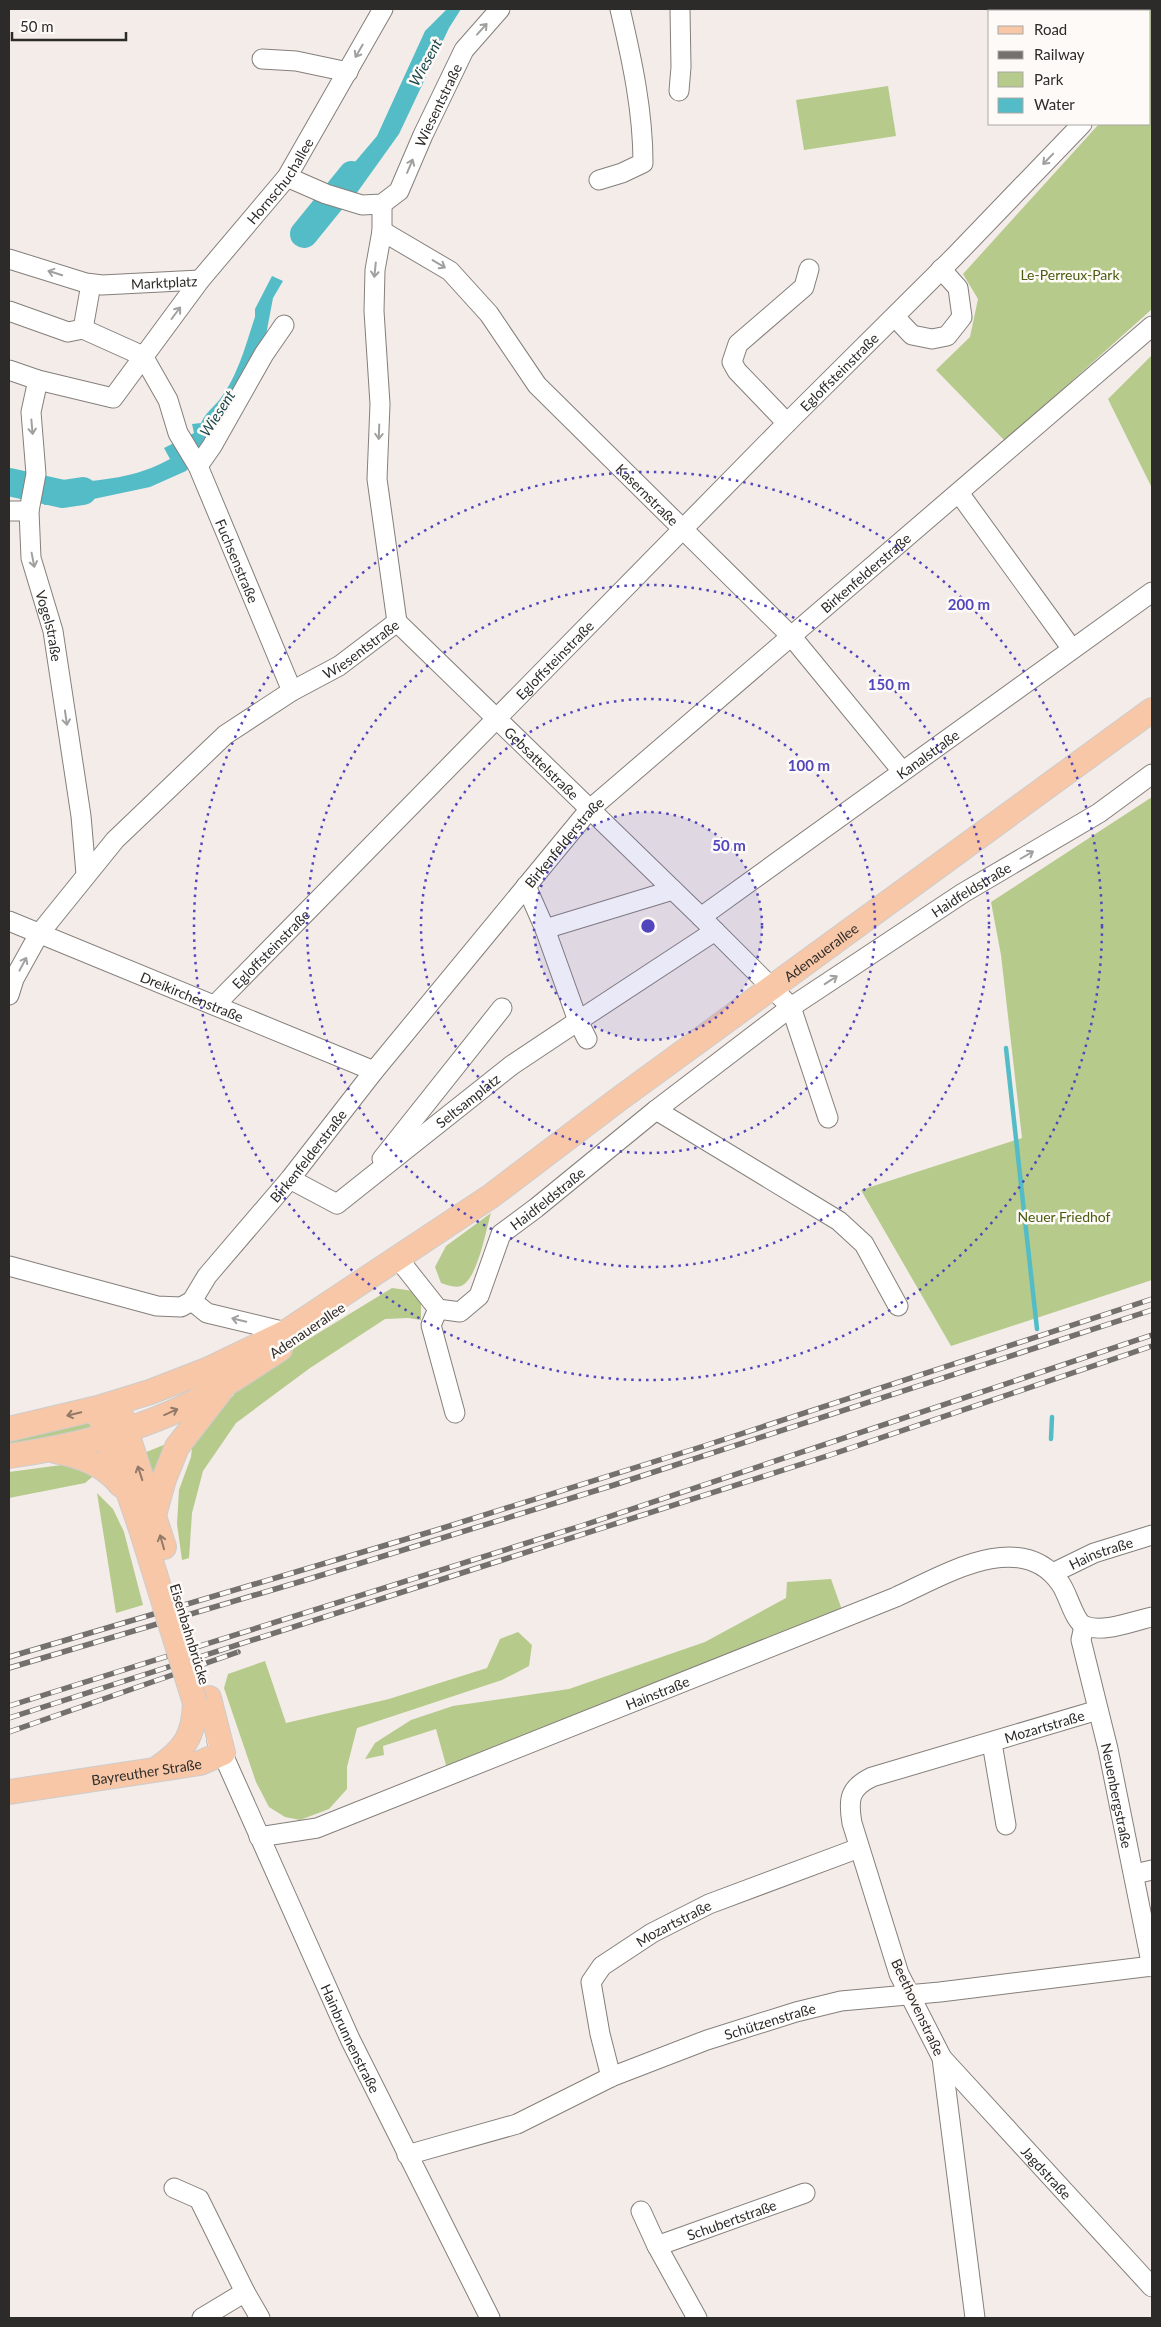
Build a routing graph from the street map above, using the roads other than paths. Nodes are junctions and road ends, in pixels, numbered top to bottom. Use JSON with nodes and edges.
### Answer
{"nodes":[{"id":1,"x":383,"y":9,"type":"edge"},
{"id":2,"x":500,"y":9,"type":"edge"},
{"id":3,"x":620,"y":9,"type":"edge"},
{"id":4,"x":680,"y":9,"type":"edge"},
{"id":5,"x":262,"y":59,"type":"dead end"},
{"id":6,"x":348,"y":72,"type":"junction"},
{"id":7,"x":679,"y":91,"type":"dead end"},
{"id":8,"x":1081,"y":125,"type":"edge"},
{"id":9,"x":287,"y":177,"type":"junction"},
{"id":10,"x":600,"y":180,"type":"dead end"},
{"id":11,"x":382,"y":204,"type":"junction"},
{"id":12,"x":382,"y":231,"type":"junction"},
{"id":13,"x":9,"y":259,"type":"edge"},
{"id":14,"x":948,"y":263,"type":"junction"},
{"id":15,"x":808,"y":269,"type":"dead end"},
{"id":16,"x":200,"y":280,"type":"junction"},
{"id":17,"x":91,"y":284,"type":"junction"},
{"id":18,"x":9,"y":311,"type":"edge"},
{"id":19,"x":895,"y":317,"type":"junction"},
{"id":20,"x":284,"y":325,"type":"dead end"},
{"id":21,"x":1152,"y":326,"type":"edge"},
{"id":22,"x":83,"y":328,"type":"junction"},
{"id":23,"x":147,"y":351,"type":"junction"},
{"id":24,"x":9,"y":370,"type":"edge"},
{"id":25,"x":38,"y":380,"type":"junction"},
{"id":26,"x":787,"y":423,"type":"junction"},
{"id":27,"x":198,"y":466,"type":"junction"},
{"id":28,"x":960,"y":493,"type":"junction"},
{"id":29,"x":9,"y":511,"type":"edge"},
{"id":30,"x":28,"y":511,"type":"junction"},
{"id":31,"x":684,"y":529,"type":"junction"},
{"id":32,"x":1152,"y":592,"type":"edge"},
{"id":33,"x":397,"y":622,"type":"junction"},
{"id":34,"x":792,"y":637,"type":"junction"},
{"id":35,"x":1072,"y":649,"type":"junction"},
{"id":36,"x":292,"y":691,"type":"junction"},
{"id":37,"x":1152,"y":710,"type":"edge"},
{"id":38,"x":496,"y":720,"type":"junction"},
{"id":39,"x":902,"y":771,"type":"junction"},
{"id":40,"x":1152,"y":774,"type":"edge"},
{"id":41,"x":589,"y":810,"type":"junction"},
{"id":42,"x":86,"y":874,"type":"junction"},
{"id":43,"x":526,"y":886,"type":"junction"},
{"id":44,"x":674,"y":890,"type":"junction"},
{"id":45,"x":701,"y":917,"type":"junction"},
{"id":46,"x":9,"y":922,"type":"edge"},
{"id":47,"x":544,"y":929,"type":"junction"},
{"id":48,"x":715,"y":931,"type":"junction"},
{"id":49,"x":39,"y":934,"type":"junction"},
{"id":50,"x":773,"y":988,"type":"junction"},
{"id":51,"x":9,"y":995,"type":"edge"},
{"id":52,"x":215,"y":1005,"type":"junction"},
{"id":53,"x":790,"y":1007,"type":"junction"},
{"id":54,"x":502,"y":1008,"type":"dead end"},
{"id":55,"x":578,"y":1021,"type":"junction"},
{"id":56,"x":587,"y":1039,"type":"dead end"},
{"id":57,"x":374,"y":1071,"type":"junction"},
{"id":58,"x":656,"y":1110,"type":"junction"},
{"id":59,"x":828,"y":1118,"type":"dead end"},
{"id":60,"x":290,"y":1179,"type":"junction"},
{"id":61,"x":362,"y":1185,"type":"junction"},
{"id":62,"x":491,"y":1196,"type":"junction"},
{"id":63,"x":9,"y":1266,"type":"edge"},
{"id":64,"x":404,"y":1266,"type":"junction"},
{"id":65,"x":192,"y":1301,"type":"junction"},
{"id":66,"x":898,"y":1306,"type":"dead end"},
{"id":67,"x":438,"y":1309,"type":"junction"},
{"id":68,"x":286,"y":1332,"type":"junction"},
{"id":69,"x":228,"y":1383,"type":"junction"},
{"id":70,"x":107,"y":1406,"type":"junction"},
{"id":71,"x":455,"y":1413,"type":"dead end"},
{"id":72,"x":9,"y":1429,"type":"edge"},
{"id":73,"x":116,"y":1434,"type":"junction"},
{"id":74,"x":48,"y":1450,"type":"junction"},
{"id":75,"x":9,"y":1456,"type":"edge"},
{"id":76,"x":129,"y":1494,"type":"junction"},
{"id":77,"x":154,"y":1516,"type":"junction"},
{"id":78,"x":1152,"y":1534,"type":"edge"},
{"id":79,"x":162,"y":1571,"type":"junction"},
{"id":80,"x":1052,"y":1573,"type":"junction"},
{"id":81,"x":1152,"y":1617,"type":"edge"},
{"id":82,"x":1084,"y":1626,"type":"junction"},
{"id":83,"x":202,"y":1700,"type":"junction"},
{"id":84,"x":1098,"y":1710,"type":"junction"},
{"id":85,"x":992,"y":1743,"type":"junction"},
{"id":86,"x":224,"y":1753,"type":"junction"},
{"id":87,"x":158,"y":1768,"type":"junction"},
{"id":88,"x":853,"y":1791,"type":"joint"},
{"id":89,"x":9,"y":1792,"type":"edge"},
{"id":90,"x":1006,"y":1825,"type":"dead end"},
{"id":91,"x":259,"y":1837,"type":"junction"},
{"id":92,"x":859,"y":1848,"type":"junction"},
{"id":93,"x":1144,"y":1872,"type":"edge"},
{"id":94,"x":1152,"y":1966,"type":"edge"},
{"id":95,"x":909,"y":1994,"type":"junction"},
{"id":96,"x":942,"y":2058,"type":"junction"},
{"id":97,"x":611,"y":2077,"type":"junction"},
{"id":98,"x":407,"y":2155,"type":"junction"},
{"id":99,"x":174,"y":2188,"type":"dead end"},
{"id":100,"x":805,"y":2193,"type":"dead end"},
{"id":101,"x":641,"y":2212,"type":"dead end"},
{"id":102,"x":657,"y":2246,"type":"junction"},
{"id":103,"x":1152,"y":2287,"type":"edge"},
{"id":104,"x":245,"y":2292,"type":"junction"},
{"id":105,"x":202,"y":2318,"type":"edge"},
{"id":106,"x":260,"y":2318,"type":"edge"},
{"id":107,"x":490,"y":2318,"type":"edge"},
{"id":108,"x":697,"y":2318,"type":"edge"},
{"id":109,"x":975,"y":2318,"type":"edge"}],
"edges":[{"from":1,"to":6,"type":"street","name":"Hornschuchallee","one_way":true},
{"from":11,"to":2,"type":"street","name":"Wiesentstraße","one_way":true},
{"from":3,"to":10,"type":"street"},
{"from":4,"to":7,"type":"street"},
{"from":5,"to":6,"type":"street"},
{"from":6,"to":9,"type":"street","name":"Hornschuchallee"},
{"from":8,"to":14,"type":"street","name":"Egloffsteinstraße","one_way":true},
{"from":9,"to":11,"type":"street"},
{"from":9,"to":16,"type":"street","name":"Hornschuchallee"},
{"from":11,"to":12,"type":"street","name":"Wiesentstraße"},
{"from":12,"to":31,"type":"street","name":"Kasernstraße","one_way":true},
{"from":12,"to":33,"type":"street","name":"Wiesentstraße","one_way":true},
{"from":17,"to":13,"type":"street","name":"Marktplatz","one_way":true},
{"from":14,"to":19,"type":"street","name":"Egloffsteinstraße"},
{"from":14,"to":19,"type":"street"},
{"from":15,"to":26,"type":"street"},
{"from":16,"to":17,"type":"street","name":"Marktplatz"},
{"from":23,"to":16,"type":"street","name":"Marktplatz","one_way":true},
{"from":17,"to":22,"type":"street"},
{"from":18,"to":22,"type":"street"},
{"from":19,"to":26,"type":"street","name":"Egloffsteinstraße"},
{"from":20,"to":27,"type":"street"},
{"from":21,"to":28,"type":"street","name":"Birkenfelderstraße"},
{"from":22,"to":23,"type":"street"},
{"from":23,"to":25,"type":"street","name":"Marktplatz"},
{"from":23,"to":27,"type":"street","name":"Fuchsenstraße"},
{"from":24,"to":25,"type":"street","name":"Marktplatz"},
{"from":25,"to":30,"type":"street","name":"Vogelstraße","one_way":true},
{"from":26,"to":31,"type":"street","name":"Egloffsteinstraße"},
{"from":27,"to":36,"type":"street","name":"Fuchsenstraße"},
{"from":28,"to":34,"type":"street","name":"Birkenfelderstraße"},
{"from":28,"to":35,"type":"street"},
{"from":29,"to":30,"type":"street"},
{"from":30,"to":42,"type":"street","name":"Vogelstraße","one_way":true},
{"from":31,"to":34,"type":"street","name":"Kasernstraße"},
{"from":31,"to":38,"type":"street","name":"Egloffsteinstraße"},
{"from":32,"to":35,"type":"street","name":"Kanalstraße"},
{"from":33,"to":36,"type":"street","name":"Wiesentstraße"},
{"from":33,"to":38,"type":"street","name":"Gebsattelstraße"},
{"from":34,"to":39,"type":"street","name":"Kasernstraße"},
{"from":34,"to":41,"type":"street","name":"Birkenfelderstraße"},
{"from":35,"to":39,"type":"street","name":"Kanalstraße"},
{"from":36,"to":42,"type":"street","name":"Wiesentstraße"},
{"from":37,"to":50,"type":"main road","name":"Adenauerallee"},
{"from":38,"to":41,"type":"street","name":"Gebsattelstraße"},
{"from":38,"to":52,"type":"street","name":"Egloffsteinstraße"},
{"from":39,"to":45,"type":"street","name":"Kanalstraße"},
{"from":53,"to":40,"type":"street","name":"Haidfeldstraße","one_way":true},
{"from":41,"to":43,"type":"street","name":"Birkenfelderstraße"},
{"from":41,"to":44,"type":"street","name":"Gebsattelstraße"},
{"from":42,"to":49,"type":"street","name":"Wiesentstraße"},
{"from":43,"to":47,"type":"street"},
{"from":43,"to":57,"type":"street","name":"Birkenfelderstraße"},
{"from":44,"to":45,"type":"street","name":"Gebsattelstraße"},
{"from":44,"to":47,"type":"street"},
{"from":45,"to":48,"type":"street","name":"Gebsattelstraße"},
{"from":46,"to":49,"type":"street","name":"Dreikirchenstraße"},
{"from":47,"to":55,"type":"street"},
{"from":48,"to":50,"type":"street","name":"Gebsattelstraße"},
{"from":48,"to":55,"type":"street","name":"Seltsamplatz"},
{"from":51,"to":49,"type":"street","name":"Wiesentstraße","one_way":true},
{"from":49,"to":52,"type":"street","name":"Dreikirchenstraße"},
{"from":50,"to":53,"type":"street"},
{"from":50,"to":62,"type":"main road","name":"Adenauerallee"},
{"from":52,"to":57,"type":"street","name":"Dreikirchenstraße"},
{"from":53,"to":58,"type":"street","name":"Haidfeldstraße"},
{"from":53,"to":59,"type":"street"},
{"from":54,"to":61,"type":"street","name":"Seltsamplatz"},
{"from":55,"to":56,"type":"street"},
{"from":55,"to":61,"type":"street","name":"Seltsamplatz"},
{"from":57,"to":60,"type":"street","name":"Birkenfelderstraße"},
{"from":58,"to":66,"type":"street"},
{"from":58,"to":67,"type":"street","name":"Haidfeldstraße"},
{"from":60,"to":61,"type":"street","name":"Seltsamplatz"},
{"from":60,"to":65,"type":"street","name":"Birkenfelderstraße"},
{"from":62,"to":64,"type":"main road","name":"Adenauerallee"},
{"from":62,"to":68,"type":"main road","name":"Adenauerallee"},
{"from":63,"to":65,"type":"street"},
{"from":64,"to":67,"type":"street"},
{"from":64,"to":69,"type":"main road","name":"Adenauerallee"},
{"from":68,"to":65,"type":"street","one_way":true},
{"from":67,"to":71,"type":"street"},
{"from":68,"to":70,"type":"main road","name":"Adenauerallee"},
{"from":73,"to":69,"type":"main road","name":"Adenauerallee","one_way":true},
{"from":69,"to":77,"type":"main road"},
{"from":70,"to":72,"type":"main road","name":"Adenauerallee","one_way":true},
{"from":70,"to":73,"type":"main road"},
{"from":73,"to":74,"type":"main road","name":"Adenauerallee"},
{"from":73,"to":76,"type":"main road","name":"Eisenbahnbrücke"},
{"from":77,"to":73,"type":"main road","name":"Eisenbahnbrücke","one_way":true},
{"from":74,"to":75,"type":"main road","name":"Adenauerallee"},
{"from":74,"to":76,"type":"main road"},
{"from":76,"to":79,"type":"main road","name":"Eisenbahnbrücke"},
{"from":79,"to":77,"type":"main road","name":"Eisenbahnbrücke","one_way":true},
{"from":78,"to":80,"type":"street","name":"Hainstraße"},
{"from":79,"to":83,"type":"main road","name":"Eisenbahnbrücke"},
{"from":80,"to":82,"type":"street","name":"Hainstraße"},
{"from":80,"to":91,"type":"street","name":"Hainstraße"},
{"from":81,"to":82,"type":"street"},
{"from":82,"to":84,"type":"street","name":"Neuenbergstraße"},
{"from":83,"to":86,"type":"main road","name":"Eisenbahnbrücke"},
{"from":83,"to":87,"type":"main road"},
{"from":84,"to":85,"type":"street","name":"Mozartstraße"},
{"from":84,"to":93,"type":"street","name":"Neuenbergstraße"},
{"from":85,"to":88,"type":"street","name":"Mozartstraße"},
{"from":85,"to":90,"type":"street","name":"Mozartstraße"},
{"from":86,"to":87,"type":"main road","name":"Bayreuther Straße"},
{"from":86,"to":91,"type":"street","name":"Hainbrunnenstraße"},
{"from":87,"to":89,"type":"main road","name":"Bayreuther Straße"},
{"from":88,"to":92,"type":"street","name":"Beethovenstraße"},
{"from":91,"to":98,"type":"street","name":"Hainbrunnenstraße"},
{"from":92,"to":95,"type":"street","name":"Beethovenstraße"},
{"from":92,"to":97,"type":"street","name":"Mozartstraße"},
{"from":93,"to":94,"type":"street","name":"Neuenbergstraße"},
{"from":94,"to":95,"type":"street","name":"Schützenstraße"},
{"from":95,"to":96,"type":"street","name":"Beethovenstraße"},
{"from":95,"to":97,"type":"street","name":"Schützenstraße"},
{"from":96,"to":103,"type":"street","name":"Jagdstraße"},
{"from":96,"to":109,"type":"street","name":"Beethovenstraße"},
{"from":97,"to":98,"type":"street","name":"Schützenstraße"},
{"from":98,"to":107,"type":"street","name":"Hainbrunnenstraße"},
{"from":99,"to":104,"type":"street"},
{"from":100,"to":102,"type":"street","name":"Schubertstraße"},
{"from":101,"to":102,"type":"street"},
{"from":102,"to":108,"type":"street"},
{"from":104,"to":105,"type":"street"},
{"from":104,"to":106,"type":"street"}]}
